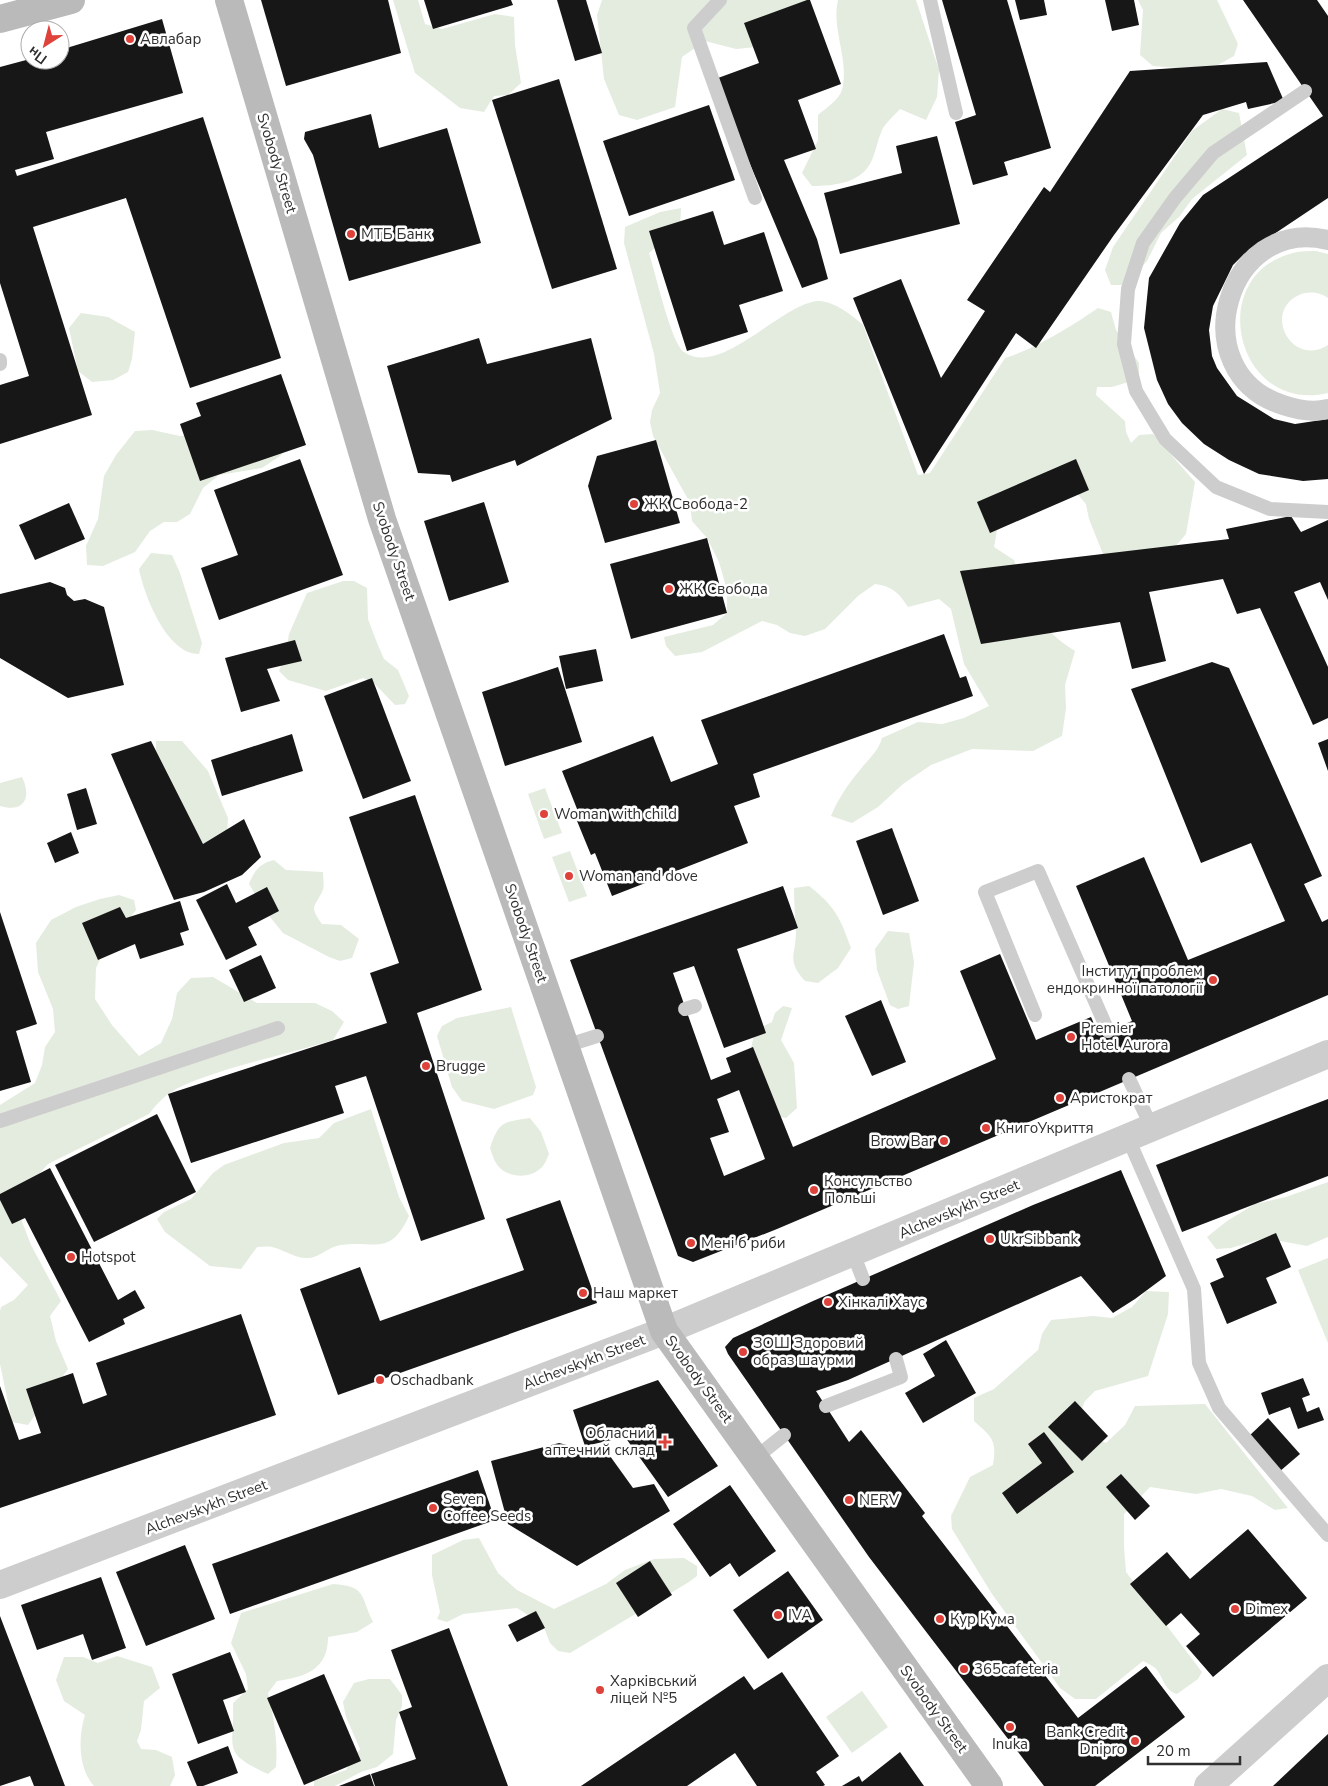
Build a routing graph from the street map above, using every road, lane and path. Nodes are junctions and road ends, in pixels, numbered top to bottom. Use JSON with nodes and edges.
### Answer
{"nodes":[{"id":1,"x":71,"y":0,"type":"edge"},
{"id":2,"x":229,"y":0,"type":"edge"},
{"id":3,"x":720,"y":0,"type":"edge"},
{"id":4,"x":930,"y":0,"type":"edge"},
{"id":5,"x":0,"y":19,"type":"edge"},
{"id":6,"x":1305,"y":91,"type":"dead end"},
{"id":7,"x":956,"y":113,"type":"dead end"},
{"id":8,"x":755,"y":198,"type":"dead end"},
{"id":9,"x":1328,"y":240,"type":"edge"},
{"id":10,"x":0,"y":360,"type":"edge"},
{"id":11,"x":0,"y":364,"type":"edge"},
{"id":12,"x":1328,"y":409,"type":"edge"},
{"id":13,"x":1328,"y":512,"type":"edge"},
{"id":14,"x":1035,"y":1014,"type":"dead end"},
{"id":15,"x":278,"y":1028,"type":"dead end"},
{"id":16,"x":1108,"y":1031,"type":"dead end"},
{"id":17,"x":597,"y":1036,"type":"dead end"},
{"id":18,"x":565,"y":1046,"type":"junction"},
{"id":19,"x":1328,"y":1054,"type":"edge"},
{"id":20,"x":1129,"y":1079,"type":"dead end"},
{"id":21,"x":0,"y":1122,"type":"edge"},
{"id":22,"x":1140,"y":1133,"type":"junction"},
{"id":23,"x":853,"y":1253,"type":"junction"},
{"id":24,"x":863,"y":1279,"type":"dead end"},
{"id":25,"x":664,"y":1331,"type":"junction"},
{"id":26,"x":896,"y":1359,"type":"dead end"},
{"id":27,"x":826,"y":1406,"type":"dead end"},
{"id":28,"x":784,"y":1436,"type":"dead end"},
{"id":29,"x":755,"y":1458,"type":"junction"},
{"id":30,"x":1328,"y":1535,"type":"edge"},
{"id":31,"x":0,"y":1585,"type":"edge"},
{"id":32,"x":1328,"y":1678,"type":"edge"},
{"id":33,"x":989,"y":1786,"type":"edge"},
{"id":34,"x":1208,"y":1786,"type":"edge"}],
"edges":[{"from":1,"to":5,"type":"main road"},
{"from":2,"to":18,"type":"main road","name":"Svobody Street"},
{"from":3,"to":8,"type":"lane"},
{"from":4,"to":7,"type":"lane"},
{"from":6,"to":13,"type":"lane"},
{"from":9,"to":12,"type":"street"},
{"from":10,"to":11,"type":"lane"},
{"from":14,"to":16,"type":"lane"},
{"from":15,"to":21,"type":"lane"},
{"from":17,"to":18,"type":"lane"},
{"from":18,"to":25,"type":"main road","name":"Svobody Street"},
{"from":19,"to":22,"type":"street","name":"Alchevskykh Street"},
{"from":20,"to":22,"type":"lane"},
{"from":22,"to":23,"type":"street","name":"Alchevskykh Street"},
{"from":22,"to":30,"type":"lane"},
{"from":23,"to":24,"type":"lane"},
{"from":23,"to":25,"type":"street","name":"Alchevskykh Street"},
{"from":25,"to":29,"type":"main road","name":"Svobody Street"},
{"from":25,"to":31,"type":"street","name":"Alchevskykh Street"},
{"from":26,"to":27,"type":"lane"},
{"from":28,"to":29,"type":"lane"},
{"from":29,"to":33,"type":"main road","name":"Svobody Street"},
{"from":32,"to":34,"type":"street"}]}
